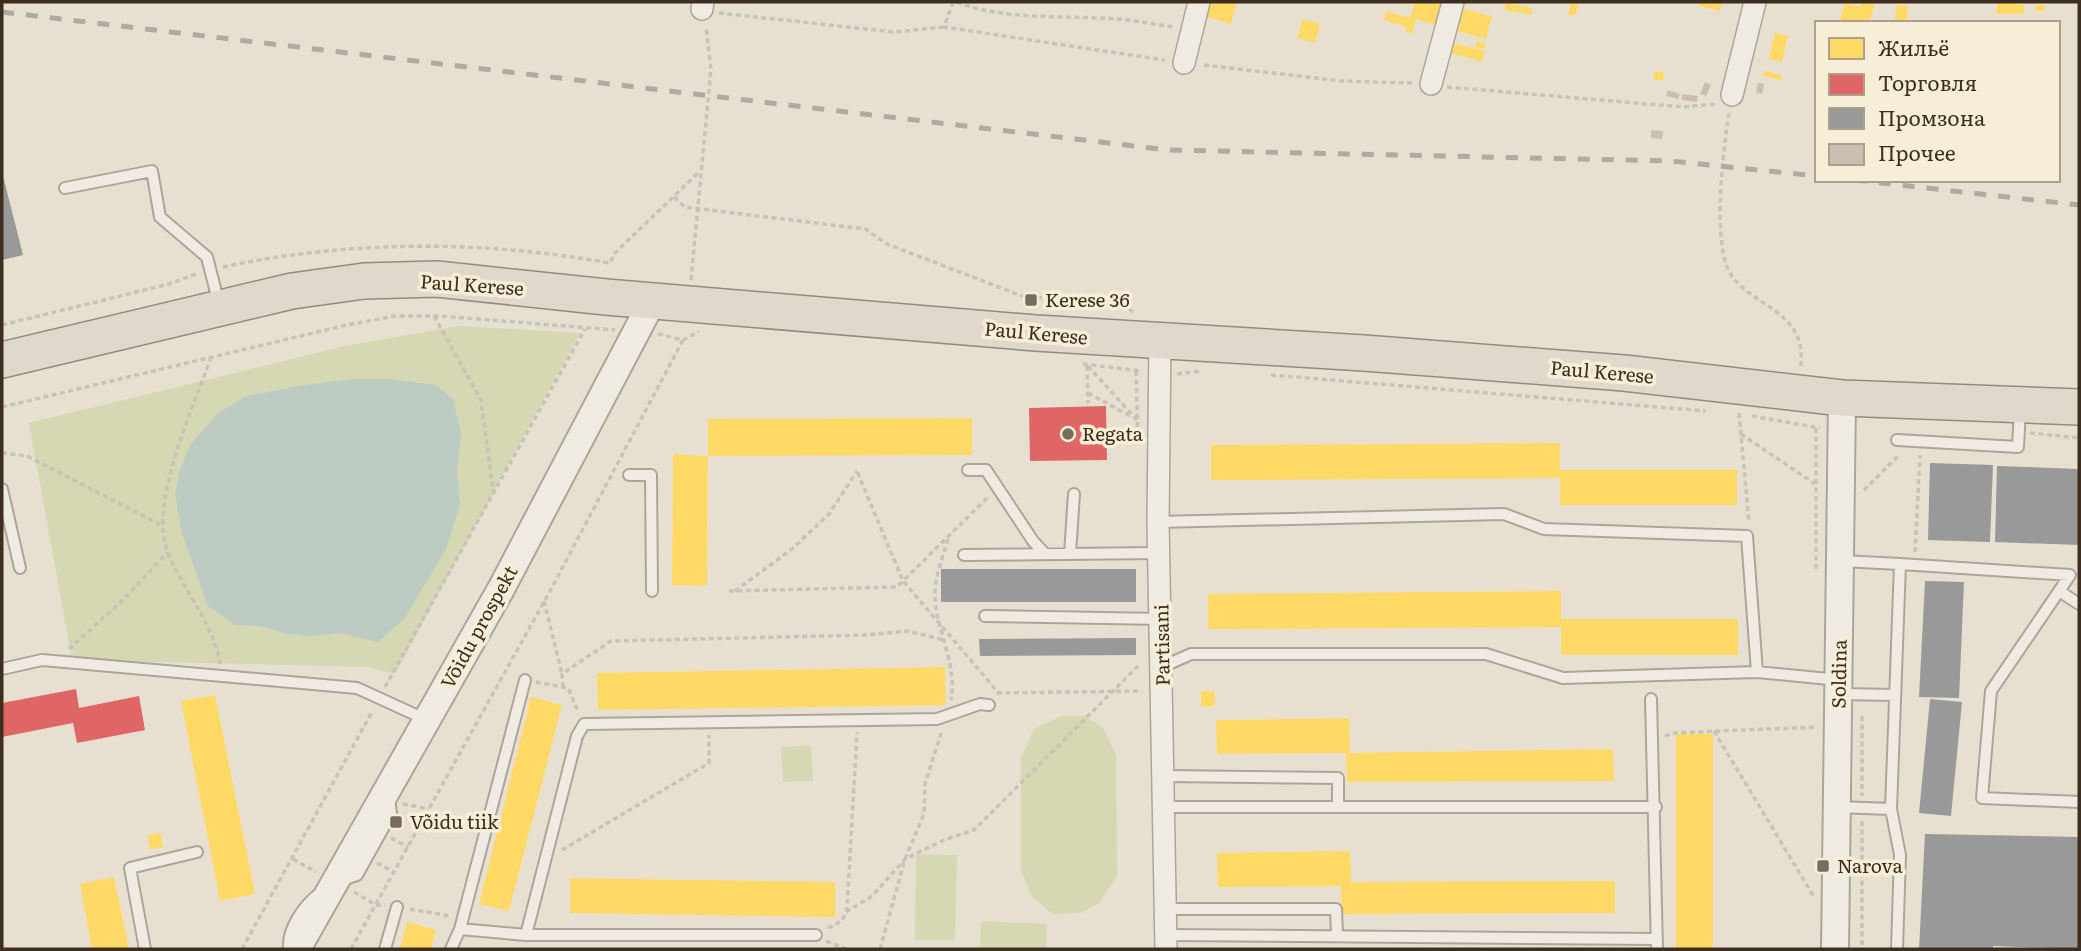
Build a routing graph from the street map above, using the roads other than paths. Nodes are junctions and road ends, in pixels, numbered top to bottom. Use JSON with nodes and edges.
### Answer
{"nodes":[{"id":1,"x":1453,"y":2,"type":"edge"},
{"id":2,"x":1755,"y":2,"type":"edge"},
{"id":3,"x":1197,"y":10,"type":"edge"},
{"id":4,"x":1184,"y":63,"type":"road end"},
{"id":5,"x":1431,"y":84,"type":"road end"},
{"id":6,"x":1732,"y":95,"type":"road end"},
{"id":7,"x":65,"y":188,"type":"dead end"},
{"id":8,"x":653,"y":300,"type":"junction"},
{"id":9,"x":219,"y":307,"type":"junction"},
{"id":10,"x":1146,"y":356,"type":"junction"},
{"id":11,"x":2,"y":360,"type":"edge"},
{"id":12,"x":2021,"y":402,"type":"junction"},
{"id":13,"x":2079,"y":407,"type":"edge"},
{"id":14,"x":1841,"y":412,"type":"junction"},
{"id":15,"x":1897,"y":440,"type":"dead end"},
{"id":16,"x":968,"y":470,"type":"dead end"},
{"id":17,"x":629,"y":475,"type":"dead end"},
{"id":18,"x":2,"y":489,"type":"edge"},
{"id":19,"x":1074,"y":494,"type":"dead end"},
{"id":20,"x":1158,"y":522,"type":"junction"},
{"id":21,"x":1159,"y":553,"type":"junction"},
{"id":22,"x":1045,"y":554,"type":"junction"},
{"id":23,"x":1070,"y":554,"type":"junction"},
{"id":24,"x":964,"y":555,"type":"dead end"},
{"id":25,"x":1839,"y":561,"type":"junction"},
{"id":26,"x":1900,"y":564,"type":"junction"},
{"id":27,"x":20,"y":568,"type":"dead end"},
{"id":28,"x":2075,"y":575,"type":"edge"},
{"id":29,"x":652,"y":591,"type":"dead end"},
{"id":30,"x":2059,"y":592,"type":"junction"},
{"id":31,"x":2079,"y":604,"type":"edge"},
{"id":32,"x":985,"y":615,"type":"dead end"},
{"id":33,"x":1162,"y":619,"type":"junction"},
{"id":34,"x":1151,"y":665,"type":"junction"},
{"id":35,"x":2,"y":669,"type":"edge"},
{"id":36,"x":1757,"y":672,"type":"junction"},
{"id":37,"x":525,"y":680,"type":"road end"},
{"id":38,"x":1839,"y":687,"type":"junction"},
{"id":39,"x":1895,"y":695,"type":"junction"},
{"id":40,"x":1651,"y":699,"type":"dead end"},
{"id":41,"x":989,"y":705,"type":"road end"},
{"id":42,"x":427,"y":720,"type":"junction"},
{"id":43,"x":1164,"y":776,"type":"junction"},
{"id":44,"x":2079,"y":802,"type":"edge"},
{"id":45,"x":1164,"y":807,"type":"junction"},
{"id":46,"x":1338,"y":807,"type":"junction"},
{"id":47,"x":1656,"y":807,"type":"junction"},
{"id":48,"x":1837,"y":807,"type":"junction"},
{"id":49,"x":1891,"y":808,"type":"junction"},
{"id":50,"x":197,"y":852,"type":"dead end"},
{"id":51,"x":336,"y":882,"type":"junction"},
{"id":52,"x":397,"y":907,"type":"road end"},
{"id":53,"x":1166,"y":909,"type":"junction"},
{"id":54,"x":461,"y":923,"type":"junction"},
{"id":55,"x":526,"y":935,"type":"junction"},
{"id":56,"x":816,"y":935,"type":"road end"},
{"id":57,"x":1336,"y":935,"type":"junction"},
{"id":58,"x":1166,"y":942,"type":"edge"},
{"id":59,"x":1657,"y":944,"type":"edge"},
{"id":60,"x":145,"y":949,"type":"edge"},
{"id":61,"x":289,"y":949,"type":"edge"},
{"id":62,"x":297,"y":949,"type":"edge"},
{"id":63,"x":386,"y":949,"type":"edge"},
{"id":64,"x":451,"y":949,"type":"edge"},
{"id":65,"x":1835,"y":949,"type":"edge"},
{"id":66,"x":1897,"y":949,"type":"edge"}],
"edges":[{"from":1,"to":5,"type":"street"},
{"from":2,"to":6,"type":"street"},
{"from":3,"to":4,"type":"street"},
{"from":7,"to":9,"type":"lane"},
{"from":8,"to":9,"type":"highway","name":"Paul Kerese"},
{"from":8,"to":10,"type":"highway","name":"Paul Kerese"},
{"from":8,"to":42,"type":"street","name":"Võidu prospekt"},
{"from":9,"to":11,"type":"highway","name":"Paul Kerese"},
{"from":10,"to":14,"type":"highway","name":"Paul Kerese"},
{"from":10,"to":20,"type":"street","name":"Partisani"},
{"from":12,"to":13,"type":"highway","name":"Paul Kerese"},
{"from":12,"to":14,"type":"highway","name":"Paul Kerese"},
{"from":12,"to":15,"type":"lane"},
{"from":14,"to":25,"type":"street","name":"Soldina"},
{"from":16,"to":22,"type":"lane"},
{"from":17,"to":29,"type":"lane"},
{"from":18,"to":27,"type":"lane"},
{"from":19,"to":23,"type":"lane"},
{"from":20,"to":21,"type":"street","name":"Partisani"},
{"from":20,"to":36,"type":"lane"},
{"from":21,"to":23,"type":"lane"},
{"from":21,"to":33,"type":"street","name":"Partisani"},
{"from":22,"to":23,"type":"lane"},
{"from":22,"to":24,"type":"lane"},
{"from":25,"to":26,"type":"lane"},
{"from":25,"to":38,"type":"street","name":"Soldina"},
{"from":26,"to":28,"type":"lane"},
{"from":26,"to":39,"type":"lane"},
{"from":28,"to":30,"type":"lane"},
{"from":30,"to":31,"type":"lane"},
{"from":30,"to":44,"type":"lane"},
{"from":32,"to":33,"type":"lane"},
{"from":33,"to":34,"type":"street","name":"Partisani"},
{"from":34,"to":36,"type":"lane"},
{"from":34,"to":43,"type":"street","name":"Partisani"},
{"from":35,"to":42,"type":"lane"},
{"from":36,"to":38,"type":"lane"},
{"from":37,"to":54,"type":"lane"},
{"from":38,"to":39,"type":"lane"},
{"from":38,"to":48,"type":"street","name":"Soldina"},
{"from":39,"to":49,"type":"lane"},
{"from":40,"to":47,"type":"lane"},
{"from":41,"to":55,"type":"lane"},
{"from":42,"to":51,"type":"street","name":"Võidu prospekt"},
{"from":43,"to":45,"type":"street","name":"Partisani"},
{"from":43,"to":46,"type":"lane"},
{"from":45,"to":46,"type":"lane"},
{"from":45,"to":53,"type":"street","name":"Partisani"},
{"from":46,"to":47,"type":"lane"},
{"from":47,"to":59,"type":"lane"},
{"from":48,"to":49,"type":"lane"},
{"from":48,"to":65,"type":"street","name":"Soldina"},
{"from":49,"to":66,"type":"lane"},
{"from":50,"to":60,"type":"lane"},
{"from":51,"to":61,"type":"lane"},
{"from":51,"to":62,"type":"street","name":"Võidu prospekt"},
{"from":52,"to":63,"type":"lane"},
{"from":53,"to":57,"type":"lane"},
{"from":53,"to":58,"type":"street","name":"Partisani"},
{"from":54,"to":55,"type":"lane"},
{"from":54,"to":64,"type":"lane"},
{"from":55,"to":56,"type":"lane"},
{"from":57,"to":58,"type":"lane"},
{"from":57,"to":59,"type":"lane"}]}
